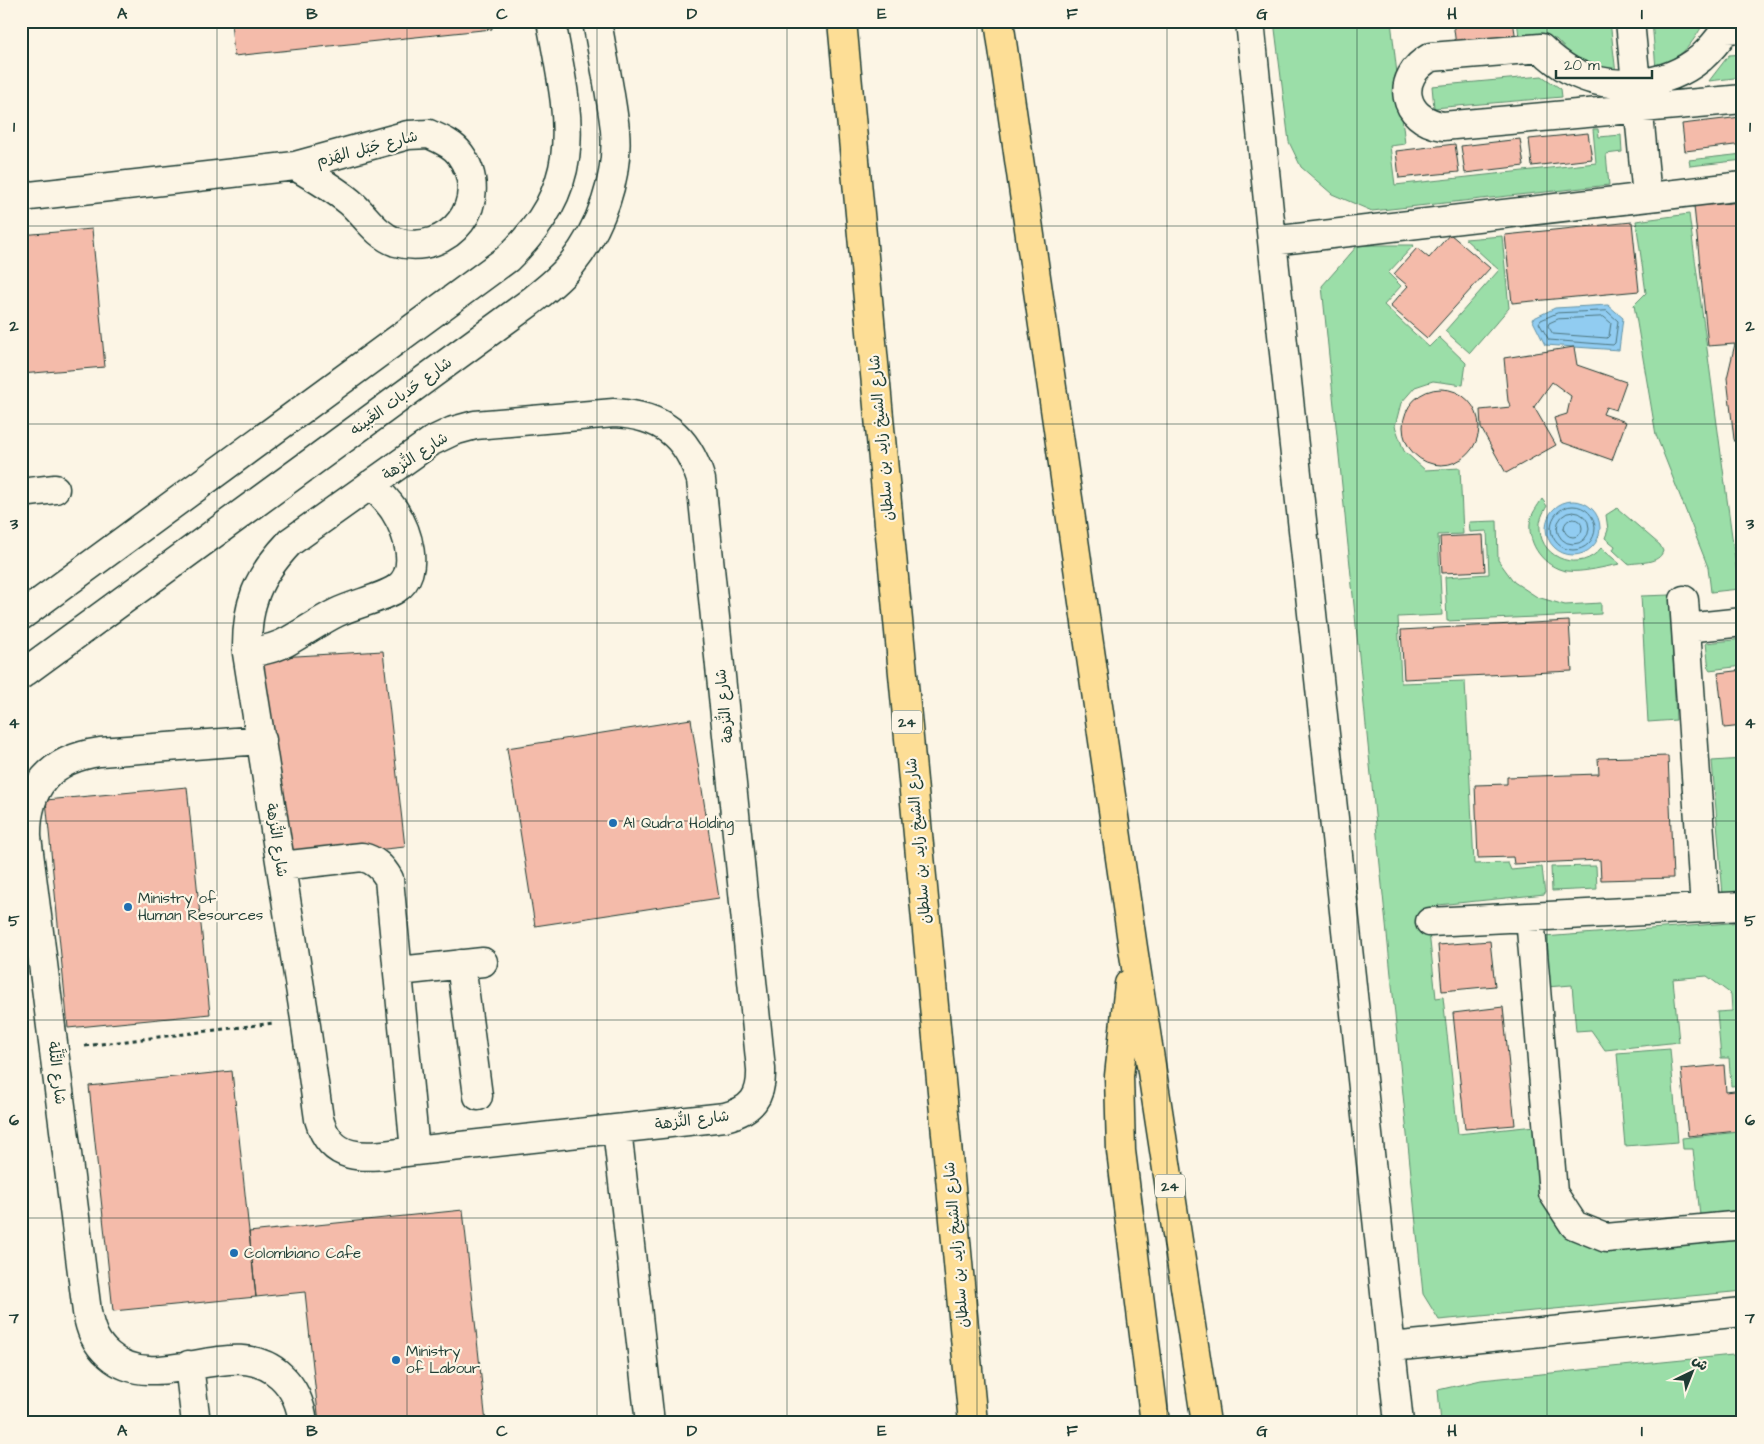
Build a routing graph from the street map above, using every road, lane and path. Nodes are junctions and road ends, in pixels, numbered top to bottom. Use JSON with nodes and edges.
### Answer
{"nodes":[{"id":1,"x":551,"y":21,"type":"edge"},
{"id":2,"x":597,"y":21,"type":"edge"},
{"id":3,"x":842,"y":21,"type":"edge"},
{"id":4,"x":999,"y":21,"type":"edge"},
{"id":5,"x":1250,"y":21,"type":"edge"},
{"id":6,"x":1630,"y":21,"type":"edge"},
{"id":7,"x":1743,"y":28,"type":"edge"},
{"id":8,"x":1637,"y":96,"type":"junction"},
{"id":9,"x":1743,"y":99,"type":"edge"},
{"id":10,"x":296,"y":166,"type":"junction"},
{"id":11,"x":1743,"y":186,"type":"edge"},
{"id":12,"x":21,"y":197,"type":"edge"},
{"id":13,"x":1647,"y":197,"type":"junction"},
{"id":14,"x":1272,"y":241,"type":"junction"},
{"id":15,"x":372,"y":484,"type":"junction"},
{"id":16,"x":55,"y":489,"type":"dead end"},
{"id":17,"x":21,"y":492,"type":"edge"},
{"id":18,"x":1684,"y":600,"type":"dead end"},
{"id":19,"x":21,"y":616,"type":"edge"},
{"id":20,"x":1743,"y":622,"type":"edge"},
{"id":21,"x":1686,"y":628,"type":"junction"},
{"id":22,"x":247,"y":653,"type":"junction"},
{"id":23,"x":21,"y":675,"type":"edge"},
{"id":24,"x":262,"y":740,"type":"junction"},
{"id":25,"x":281,"y":866,"type":"junction"},
{"id":26,"x":1743,"y":906,"type":"edge"},
{"id":27,"x":1705,"y":908,"type":"junction"},
{"id":28,"x":1530,"y":917,"type":"junction"},
{"id":29,"x":1430,"y":922,"type":"dead end"},
{"id":30,"x":30,"y":925,"type":"edge"},
{"id":31,"x":1133,"y":948,"type":"junction"},
{"id":32,"x":398,"y":971,"type":"junction"},
{"id":33,"x":305,"y":1019,"type":"junction"},
{"id":34,"x":54,"y":1050,"type":"junction"},
{"id":35,"x":478,"y":1096,"type":"dead end"},
{"id":36,"x":617,"y":1128,"type":"junction"},
{"id":37,"x":415,"y":1151,"type":"junction"},
{"id":38,"x":1743,"y":1224,"type":"edge"},
{"id":39,"x":1743,"y":1312,"type":"edge"},
{"id":40,"x":1391,"y":1347,"type":"junction"},
{"id":41,"x":189,"y":1365,"type":"junction"},
{"id":42,"x":196,"y":1423,"type":"edge"},
{"id":43,"x":303,"y":1423,"type":"edge"},
{"id":44,"x":650,"y":1423,"type":"edge"},
{"id":45,"x":973,"y":1423,"type":"edge"},
{"id":46,"x":1155,"y":1423,"type":"edge"},
{"id":47,"x":1206,"y":1423,"type":"edge"},
{"id":48,"x":1399,"y":1423,"type":"edge"}],
"edges":[{"from":1,"to":19,"type":"street"},
{"from":2,"to":23,"type":"street","name":"شارع حَدبات الغَبينه"},
{"from":3,"to":45,"type":"highway","name":"شارع الشيخ زايد بن سلطان","number":"24"},
{"from":4,"to":31,"type":"highway","number":"24"},
{"from":5,"to":14,"type":"street"},
{"from":6,"to":8,"type":"street"},
{"from":7,"to":8,"type":"street"},
{"from":8,"to":8,"type":"street"},
{"from":8,"to":9,"type":"street"},
{"from":8,"to":13,"type":"street"},
{"from":10,"to":10,"type":"street","name":"شارع جَبَل الهَزم"},
{"from":10,"to":12,"type":"street","name":"شارع جَبَل الهَزم"},
{"from":11,"to":13,"type":"street"},
{"from":13,"to":14,"type":"street"},
{"from":14,"to":40,"type":"street"},
{"from":15,"to":22,"type":"street","name":"شارع النُّزهة"},
{"from":15,"to":22,"type":"street"},
{"from":15,"to":36,"type":"street","name":"شارع النُّزهة"},
{"from":16,"to":17,"type":"street"},
{"from":18,"to":21,"type":"street"},
{"from":20,"to":21,"type":"street"},
{"from":21,"to":27,"type":"street"},
{"from":22,"to":24,"type":"street","name":"شارع النُّزهة"},
{"from":24,"to":25,"type":"street","name":"شارع النُّزهة"},
{"from":24,"to":30,"type":"street","name":"شارع التَّلَّة"},
{"from":25,"to":32,"type":"street"},
{"from":25,"to":33,"type":"street","name":"شارع النُّزهة"},
{"from":26,"to":27,"type":"street"},
{"from":27,"to":28,"type":"street"},
{"from":28,"to":29,"type":"street"},
{"from":28,"to":38,"type":"street"},
{"from":30,"to":34,"type":"street","name":"شارع التَّلَّة"},
{"from":31,"to":46,"type":"highway","number":"24"},
{"from":31,"to":47,"type":"highway","number":"24"},
{"from":32,"to":35,"type":"street"},
{"from":32,"to":37,"type":"street"},
{"from":33,"to":34,"type":"path"},
{"from":33,"to":37,"type":"street","name":"شارع النُّزهة"},
{"from":34,"to":41,"type":"street","name":"شارع التَّلَّة"},
{"from":36,"to":37,"type":"street","name":"شارع النُّزهة"},
{"from":36,"to":44,"type":"street"},
{"from":39,"to":40,"type":"street"},
{"from":40,"to":48,"type":"street"},
{"from":41,"to":42,"type":"street"},
{"from":41,"to":43,"type":"street","name":"شارع التَّلَّة"}]}
